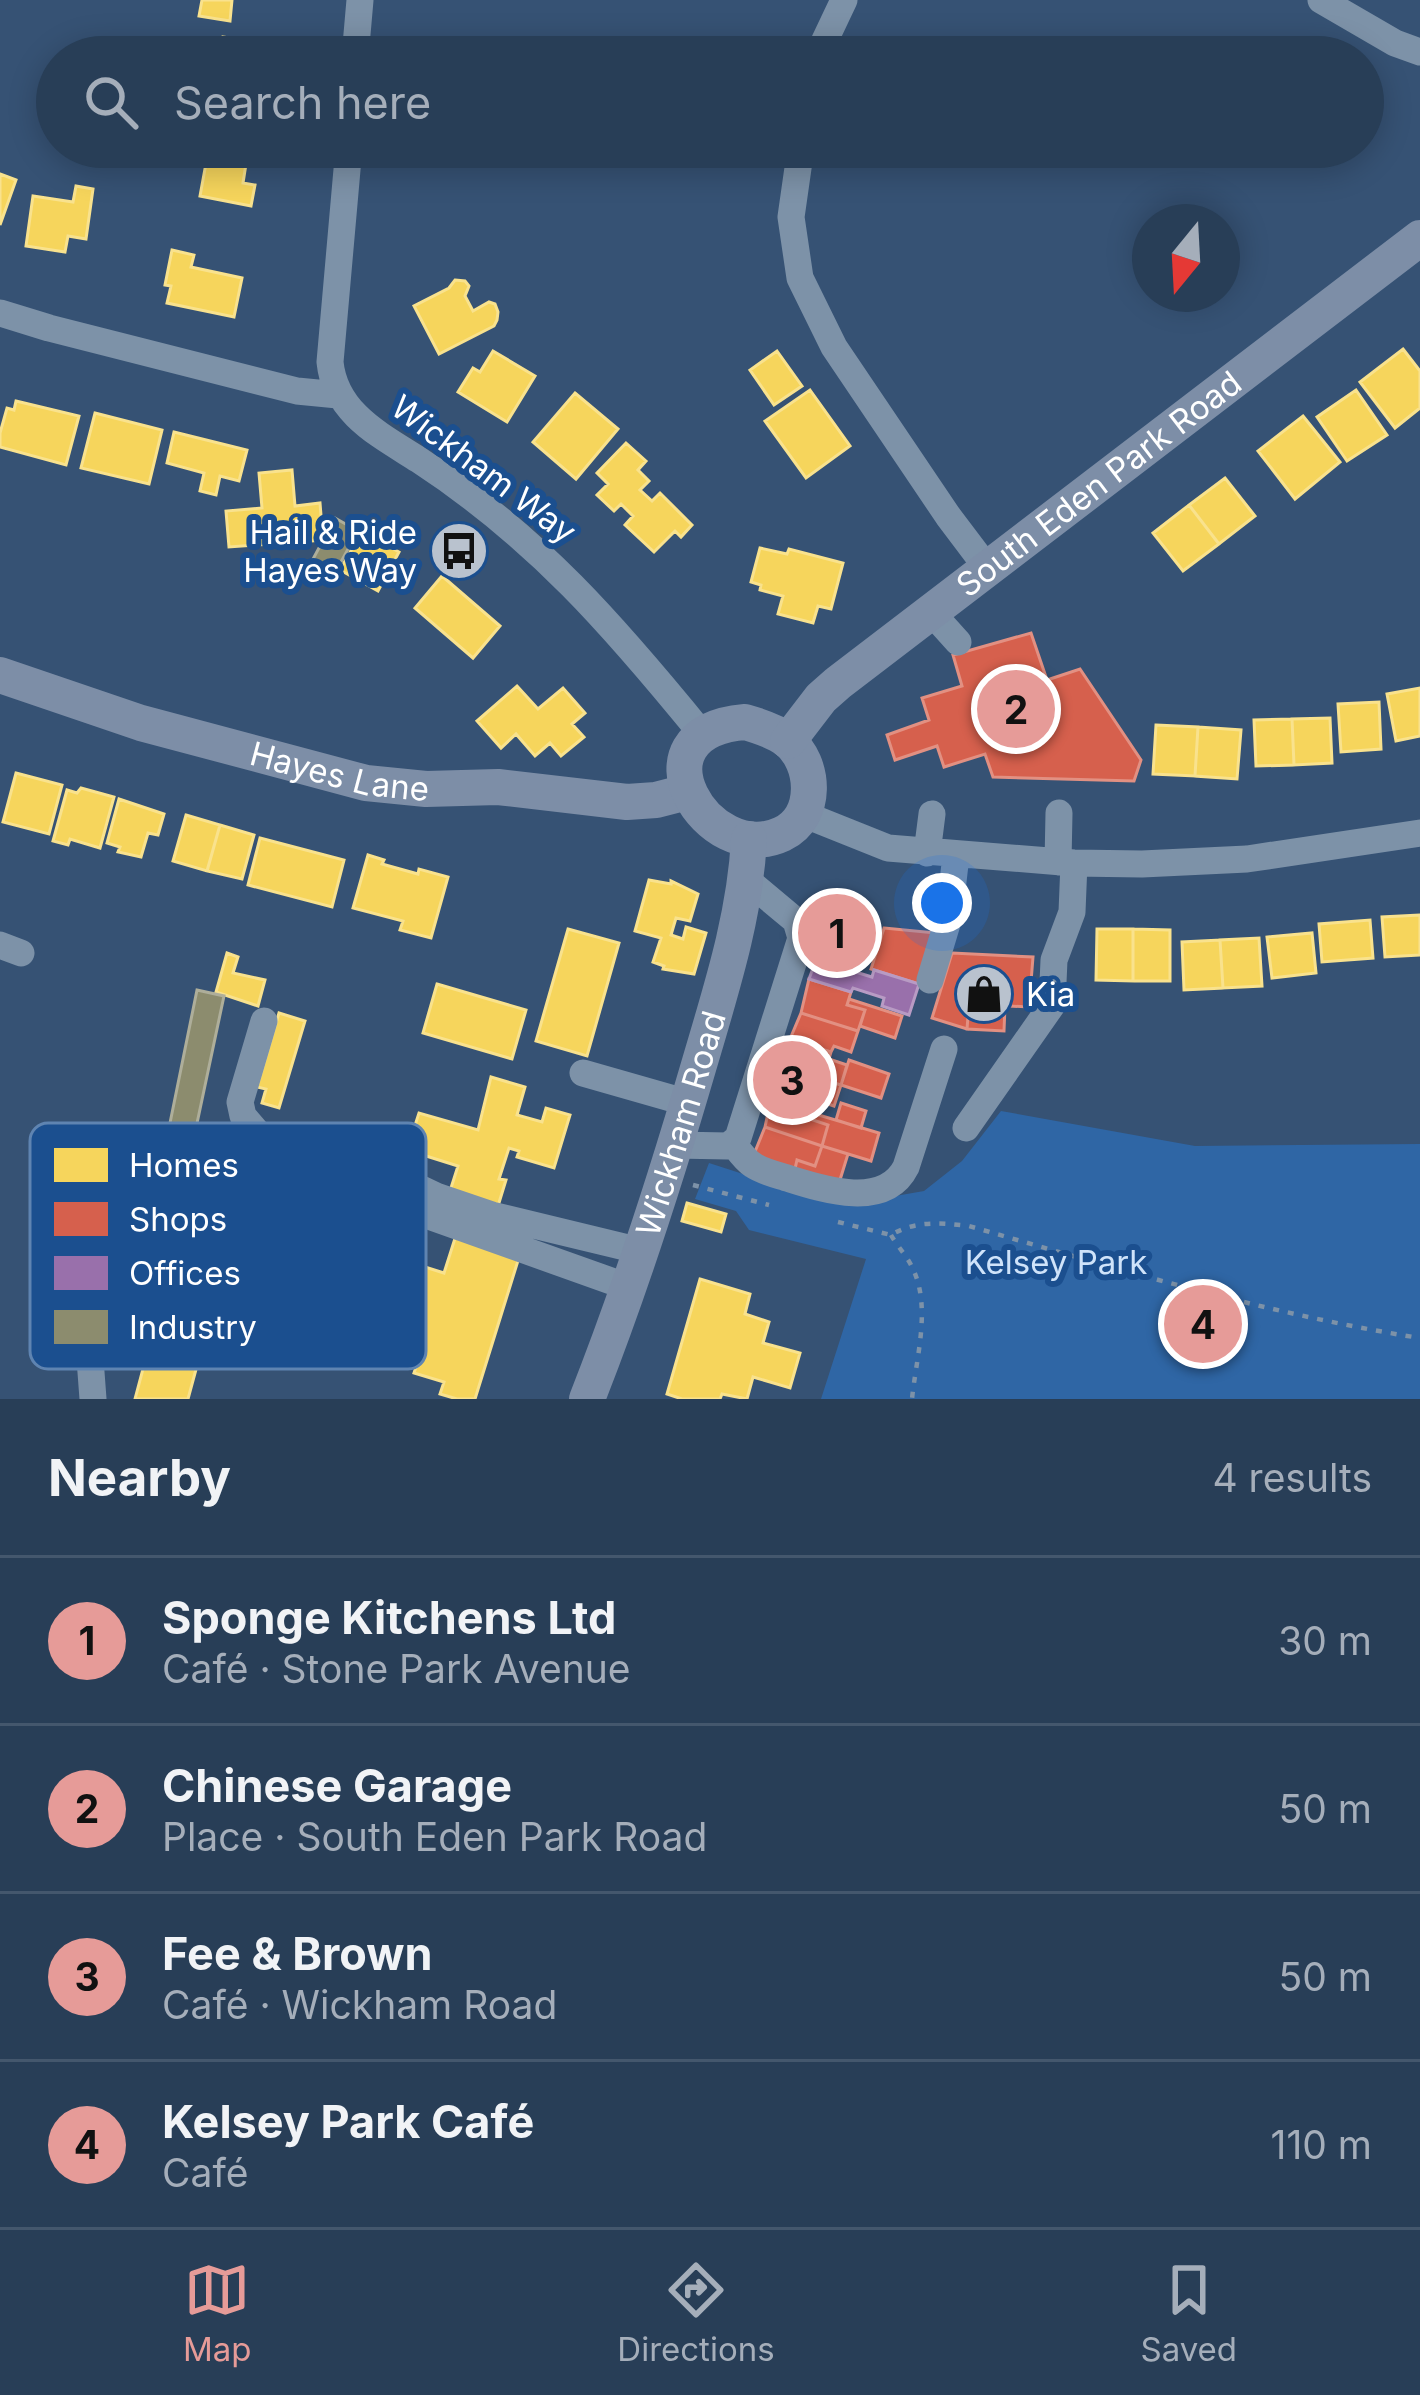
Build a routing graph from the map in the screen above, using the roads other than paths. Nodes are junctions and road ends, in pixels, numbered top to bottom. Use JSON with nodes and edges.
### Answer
{"nodes":[{"id":1,"x":359,"y":0,"type":"edge"},
{"id":2,"x":844,"y":0,"type":"edge"},
{"id":3,"x":1321,"y":0,"type":"edge"},
{"id":4,"x":356,"y":36,"type":"edge"},
{"id":5,"x":827,"y":36,"type":"edge"},
{"id":6,"x":1383,"y":36,"type":"edge"},
{"id":7,"x":1384,"y":37,"type":"edge"},
{"id":8,"x":1420,"y":52,"type":"edge"},
{"id":9,"x":347,"y":168,"type":"edge"},
{"id":10,"x":798,"y":168,"type":"edge"},
{"id":11,"x":1420,"y":238,"type":"edge"},
{"id":12,"x":0,"y":313,"type":"edge"},
{"id":13,"x":338,"y":395,"type":"junction"},
{"id":14,"x":988,"y":569,"type":"junction"},
{"id":15,"x":931,"y":612,"type":"junction"},
{"id":16,"x":958,"y":642,"type":"dead end"},
{"id":17,"x":0,"y":675,"type":"edge"},
{"id":18,"x":702,"y":734,"type":"junction"},
{"id":19,"x":788,"y":740,"type":"junction"},
{"id":20,"x":687,"y":792,"type":"junction"},
{"id":21,"x":1059,"y":813,"type":"dead end"},
{"id":22,"x":803,"y":814,"type":"junction"},
{"id":23,"x":932,"y":814,"type":"dead end"},
{"id":24,"x":1420,"y":833,"type":"edge"},
{"id":25,"x":749,"y":839,"type":"junction"},
{"id":26,"x":941,"y":854,"type":"junction"},
{"id":27,"x":1066,"y":862,"type":"junction"},
{"id":28,"x":747,"y":880,"type":"junction"},
{"id":29,"x":930,"y":980,"type":"dead end"},
{"id":30,"x":264,"y":1021,"type":"dead end"},
{"id":31,"x":944,"y":1049,"type":"dead end"},
{"id":32,"x":583,"y":1073,"type":"dead end"},
{"id":33,"x":688,"y":1103,"type":"junction"},
{"id":34,"x":249,"y":1123,"type":"edge"},
{"id":35,"x":966,"y":1127,"type":"dead end"},
{"id":36,"x":734,"y":1143,"type":"junction"},
{"id":37,"x":670,"y":1162,"type":"junction"},
{"id":38,"x":426,"y":1191,"type":"edge"},
{"id":39,"x":426,"y":1215,"type":"edge"},
{"id":40,"x":641,"y":1251,"type":"junction"},
{"id":41,"x":628,"y":1287,"type":"junction"},
{"id":42,"x":91,"y":1369,"type":"edge"},
{"id":43,"x":93,"y":1399,"type":"edge"},
{"id":44,"x":587,"y":1399,"type":"edge"}],
"edges":[{"from":1,"to":4,"type":"street"},
{"from":2,"to":5,"type":"street"},
{"from":3,"to":6,"type":"street"},
{"from":7,"to":8,"type":"street"},
{"from":9,"to":13,"type":"street"},
{"from":10,"to":14,"type":"street"},
{"from":11,"to":14,"type":"main road","name":"South Eden Park Road"},
{"from":12,"to":13,"type":"street"},
{"from":13,"to":18,"type":"street","name":"Wickham Way"},
{"from":14,"to":15,"type":"main road","name":"South Eden Park Road"},
{"from":15,"to":16,"type":"street"},
{"from":15,"to":19,"type":"main road","name":"South Eden Park Road"},
{"from":17,"to":20,"type":"main road","name":"Hayes Lane"},
{"from":18,"to":19,"type":"main road"},
{"from":18,"to":20,"type":"main road"},
{"from":19,"to":22,"type":"main road"},
{"from":20,"to":25,"type":"main road"},
{"from":21,"to":27,"type":"street"},
{"from":22,"to":25,"type":"main road"},
{"from":22,"to":26,"type":"street"},
{"from":23,"to":26,"type":"street"},
{"from":24,"to":27,"type":"street"},
{"from":25,"to":28,"type":"main road","name":"Wickham Road"},
{"from":26,"to":27,"type":"street"},
{"from":26,"to":29,"type":"street"},
{"from":27,"to":35,"type":"street"},
{"from":28,"to":33,"type":"main road","name":"Wickham Road"},
{"from":28,"to":36,"type":"street"},
{"from":30,"to":34,"type":"street"},
{"from":31,"to":36,"type":"street"},
{"from":32,"to":33,"type":"street"},
{"from":33,"to":37,"type":"main road","name":"Wickham Road"},
{"from":36,"to":37,"type":"street"},
{"from":37,"to":40,"type":"main road","name":"Wickham Road"},
{"from":38,"to":40,"type":"street"},
{"from":39,"to":41,"type":"street"},
{"from":40,"to":41,"type":"main road","name":"Wickham Road"},
{"from":41,"to":44,"type":"main road","name":"Wickham Road"},
{"from":42,"to":43,"type":"street"}]}
